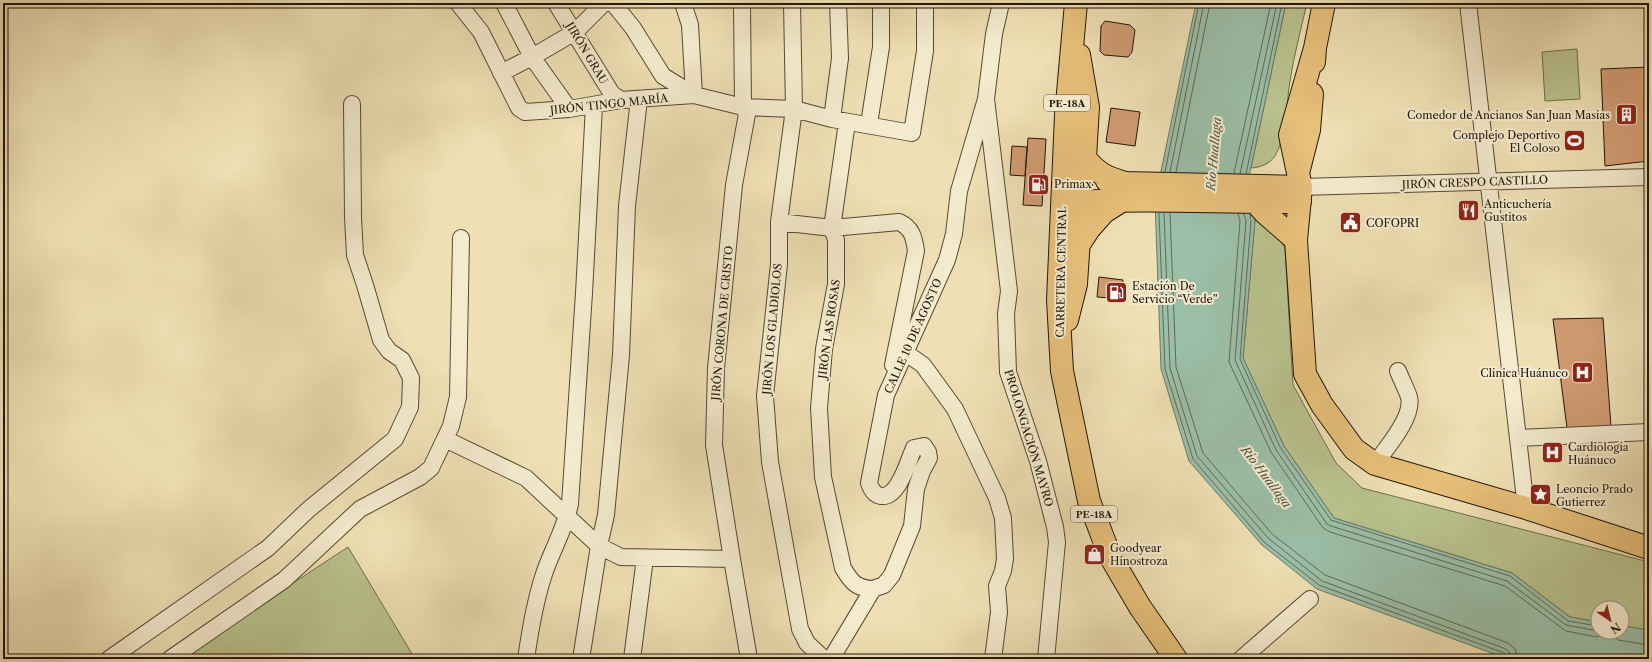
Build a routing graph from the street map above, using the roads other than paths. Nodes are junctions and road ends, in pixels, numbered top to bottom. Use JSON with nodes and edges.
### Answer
{"nodes":[{"id":1,"x":458,"y":3,"type":"edge"},
{"id":2,"x":504,"y":3,"type":"edge"},
{"id":3,"x":556,"y":3,"type":"edge"},
{"id":4,"x":604,"y":3,"type":"edge"},
{"id":5,"x":613,"y":3,"type":"edge"},
{"id":6,"x":683,"y":3,"type":"edge"},
{"id":7,"x":742,"y":3,"type":"edge"},
{"id":8,"x":792,"y":3,"type":"edge"},
{"id":9,"x":838,"y":3,"type":"edge"},
{"id":10,"x":881,"y":3,"type":"edge"},
{"id":11,"x":925,"y":3,"type":"edge"},
{"id":12,"x":1001,"y":3,"type":"edge"},
{"id":13,"x":1324,"y":3,"type":"edge"},
{"id":14,"x":1468,"y":3,"type":"edge"},
{"id":15,"x":1074,"y":10,"type":"edge"},
{"id":16,"x":575,"y":32,"type":"junction"},
{"id":17,"x":532,"y":57,"type":"junction"},
{"id":18,"x":501,"y":73,"type":"junction"},
{"id":19,"x":694,"y":95,"type":"junction"},
{"id":20,"x":639,"y":99,"type":"junction"},
{"id":21,"x":986,"y":99,"type":"junction"},
{"id":22,"x":621,"y":100,"type":"junction"},
{"id":23,"x":352,"y":104,"type":"dead end"},
{"id":24,"x":594,"y":106,"type":"junction"},
{"id":25,"x":743,"y":107,"type":"junction"},
{"id":26,"x":794,"y":109,"type":"junction"},
{"id":27,"x":569,"y":110,"type":"junction"},
{"id":28,"x":840,"y":120,"type":"junction"},
{"id":29,"x":869,"y":124,"type":"junction"},
{"id":30,"x":1649,"y":177,"type":"edge"},
{"id":31,"x":1077,"y":181,"type":"junction"},
{"id":32,"x":1488,"y":182,"type":"junction"},
{"id":33,"x":1300,"y":187,"type":"junction"},
{"id":34,"x":1131,"y":191,"type":"junction"},
{"id":35,"x":1253,"y":197,"type":"junction"},
{"id":36,"x":779,"y":222,"type":"junction"},
{"id":37,"x":832,"y":228,"type":"junction"},
{"id":38,"x":461,"y":238,"type":"dead end"},
{"id":39,"x":1296,"y":240,"type":"junction"},
{"id":40,"x":1078,"y":246,"type":"junction"},
{"id":41,"x":1060,"y":350,"type":"junction"},
{"id":42,"x":906,"y":353,"type":"junction"},
{"id":43,"x":1398,"y":371,"type":"dead end"},
{"id":44,"x":886,"y":395,"type":"junction"},
{"id":45,"x":1649,"y":432,"type":"edge"},
{"id":46,"x":1518,"y":438,"type":"junction"},
{"id":47,"x":445,"y":439,"type":"junction"},
{"id":48,"x":1375,"y":464,"type":"junction"},
{"id":49,"x":1526,"y":508,"type":"junction"},
{"id":50,"x":568,"y":516,"type":"junction"},
{"id":51,"x":600,"y":546,"type":"junction"},
{"id":52,"x":1649,"y":548,"type":"edge"},
{"id":53,"x":645,"y":558,"type":"junction"},
{"id":54,"x":732,"y":560,"type":"junction"},
{"id":55,"x":874,"y":589,"type":"junction"},
{"id":56,"x":1310,"y":599,"type":"dead end"},
{"id":57,"x":109,"y":659,"type":"edge"},
{"id":58,"x":170,"y":659,"type":"edge"},
{"id":59,"x":526,"y":659,"type":"edge"},
{"id":60,"x":581,"y":659,"type":"edge"},
{"id":61,"x":632,"y":659,"type":"edge"},
{"id":62,"x":749,"y":659,"type":"edge"},
{"id":63,"x":824,"y":659,"type":"edge"},
{"id":64,"x":831,"y":659,"type":"edge"},
{"id":65,"x":993,"y":659,"type":"edge"},
{"id":66,"x":1046,"y":659,"type":"edge"},
{"id":67,"x":1176,"y":659,"type":"edge"},
{"id":68,"x":1241,"y":659,"type":"edge"}],
"edges":[{"from":1,"to":18,"type":"street"},
{"from":2,"to":17,"type":"street"},
{"from":3,"to":16,"type":"street","name":"JIRÓN GRAU"},
{"from":4,"to":16,"type":"street"},
{"from":5,"to":19,"type":"street"},
{"from":6,"to":19,"type":"street"},
{"from":7,"to":25,"type":"street","name":"JIRÓN CORONA DE CRISTO"},
{"from":8,"to":26,"type":"street","name":"JIRÓN LOS GLADIOLOS"},
{"from":9,"to":28,"type":"street","name":"JIRÓN LAS ROSAS"},
{"from":10,"to":29,"type":"street"},
{"from":11,"to":29,"type":"street","name":"JIRÓN TINGO MARÍA"},
{"from":12,"to":21,"type":"street","name":"PROLONGACIÓN MAYRO"},
{"from":13,"to":33,"type":"main road"},
{"from":14,"to":32,"type":"street"},
{"from":15,"to":31,"type":"main road","name":"CARRETERA CENTRAL","number":"PE-18A"},
{"from":15,"to":31,"type":"main road","number":"PE-18A"},
{"from":16,"to":17,"type":"street"},
{"from":16,"to":22,"type":"street","name":"JIRÓN GRAU"},
{"from":17,"to":18,"type":"street"},
{"from":17,"to":27,"type":"street"},
{"from":18,"to":27,"type":"street","name":"JIRÓN TINGO MARÍA"},
{"from":19,"to":20,"type":"street","name":"JIRÓN TINGO MARÍA"},
{"from":19,"to":25,"type":"street","name":"JIRÓN TINGO MARÍA"},
{"from":20,"to":22,"type":"street","name":"JIRÓN TINGO MARÍA"},
{"from":20,"to":51,"type":"street"},
{"from":21,"to":42,"type":"street","name":"CALLE 10 DE AGOSTO"},
{"from":21,"to":66,"type":"street","name":"PROLONGACIÓN MAYRO"},
{"from":22,"to":24,"type":"street","name":"JIRÓN TINGO MARÍA"},
{"from":23,"to":57,"type":"street"},
{"from":24,"to":27,"type":"street","name":"JIRÓN TINGO MARÍA"},
{"from":24,"to":50,"type":"street"},
{"from":25,"to":26,"type":"street","name":"JIRÓN TINGO MARÍA"},
{"from":25,"to":54,"type":"street","name":"JIRÓN CORONA DE CRISTO"},
{"from":26,"to":28,"type":"street","name":"JIRÓN TINGO MARÍA"},
{"from":26,"to":36,"type":"street","name":"JIRÓN LOS GLADIOLOS"},
{"from":28,"to":29,"type":"street","name":"JIRÓN TINGO MARÍA"},
{"from":28,"to":37,"type":"street","name":"JIRÓN LAS ROSAS"},
{"from":30,"to":32,"type":"street","name":"JIRÓN CRESPO CASTILLO"},
{"from":31,"to":34,"type":"main road"},
{"from":31,"to":34,"type":"main road"},
{"from":31,"to":40,"type":"main road","number":"PE-18A"},
{"from":31,"to":41,"type":"main road","name":"CARRETERA CENTRAL","number":"PE-18A"},
{"from":32,"to":33,"type":"street","name":"JIRÓN CRESPO CASTILLO"},
{"from":32,"to":46,"type":"street"},
{"from":33,"to":35,"type":"main road"},
{"from":33,"to":39,"type":"main road"},
{"from":34,"to":35,"type":"main road"},
{"from":34,"to":40,"type":"main road"},
{"from":35,"to":39,"type":"main road"},
{"from":36,"to":37,"type":"street"},
{"from":36,"to":63,"type":"street","name":"JIRÓN LOS GLADIOLOS"},
{"from":37,"to":44,"type":"street"},
{"from":37,"to":55,"type":"street","name":"JIRÓN LAS ROSAS"},
{"from":38,"to":47,"type":"street"},
{"from":39,"to":48,"type":"main road"},
{"from":40,"to":41,"type":"main road","number":"PE-18A"},
{"from":41,"to":67,"type":"main road","name":"CARRETERA CENTRAL","number":"PE-18A"},
{"from":42,"to":44,"type":"street","name":"CALLE 10 DE AGOSTO"},
{"from":42,"to":65,"type":"street"},
{"from":43,"to":48,"type":"street"},
{"from":44,"to":55,"type":"street","name":"CALLE 10 DE AGOSTO"},
{"from":45,"to":46,"type":"street"},
{"from":46,"to":49,"type":"street"},
{"from":47,"to":50,"type":"street"},
{"from":47,"to":58,"type":"street"},
{"from":48,"to":49,"type":"main road"},
{"from":49,"to":52,"type":"main road"},
{"from":50,"to":51,"type":"street"},
{"from":50,"to":59,"type":"street"},
{"from":51,"to":53,"type":"street"},
{"from":51,"to":60,"type":"street"},
{"from":53,"to":54,"type":"street"},
{"from":53,"to":61,"type":"street"},
{"from":54,"to":62,"type":"street","name":"JIRÓN CORONA DE CRISTO"},
{"from":55,"to":64,"type":"street","name":"CALLE 10 DE AGOSTO"},
{"from":56,"to":68,"type":"street"}]}
